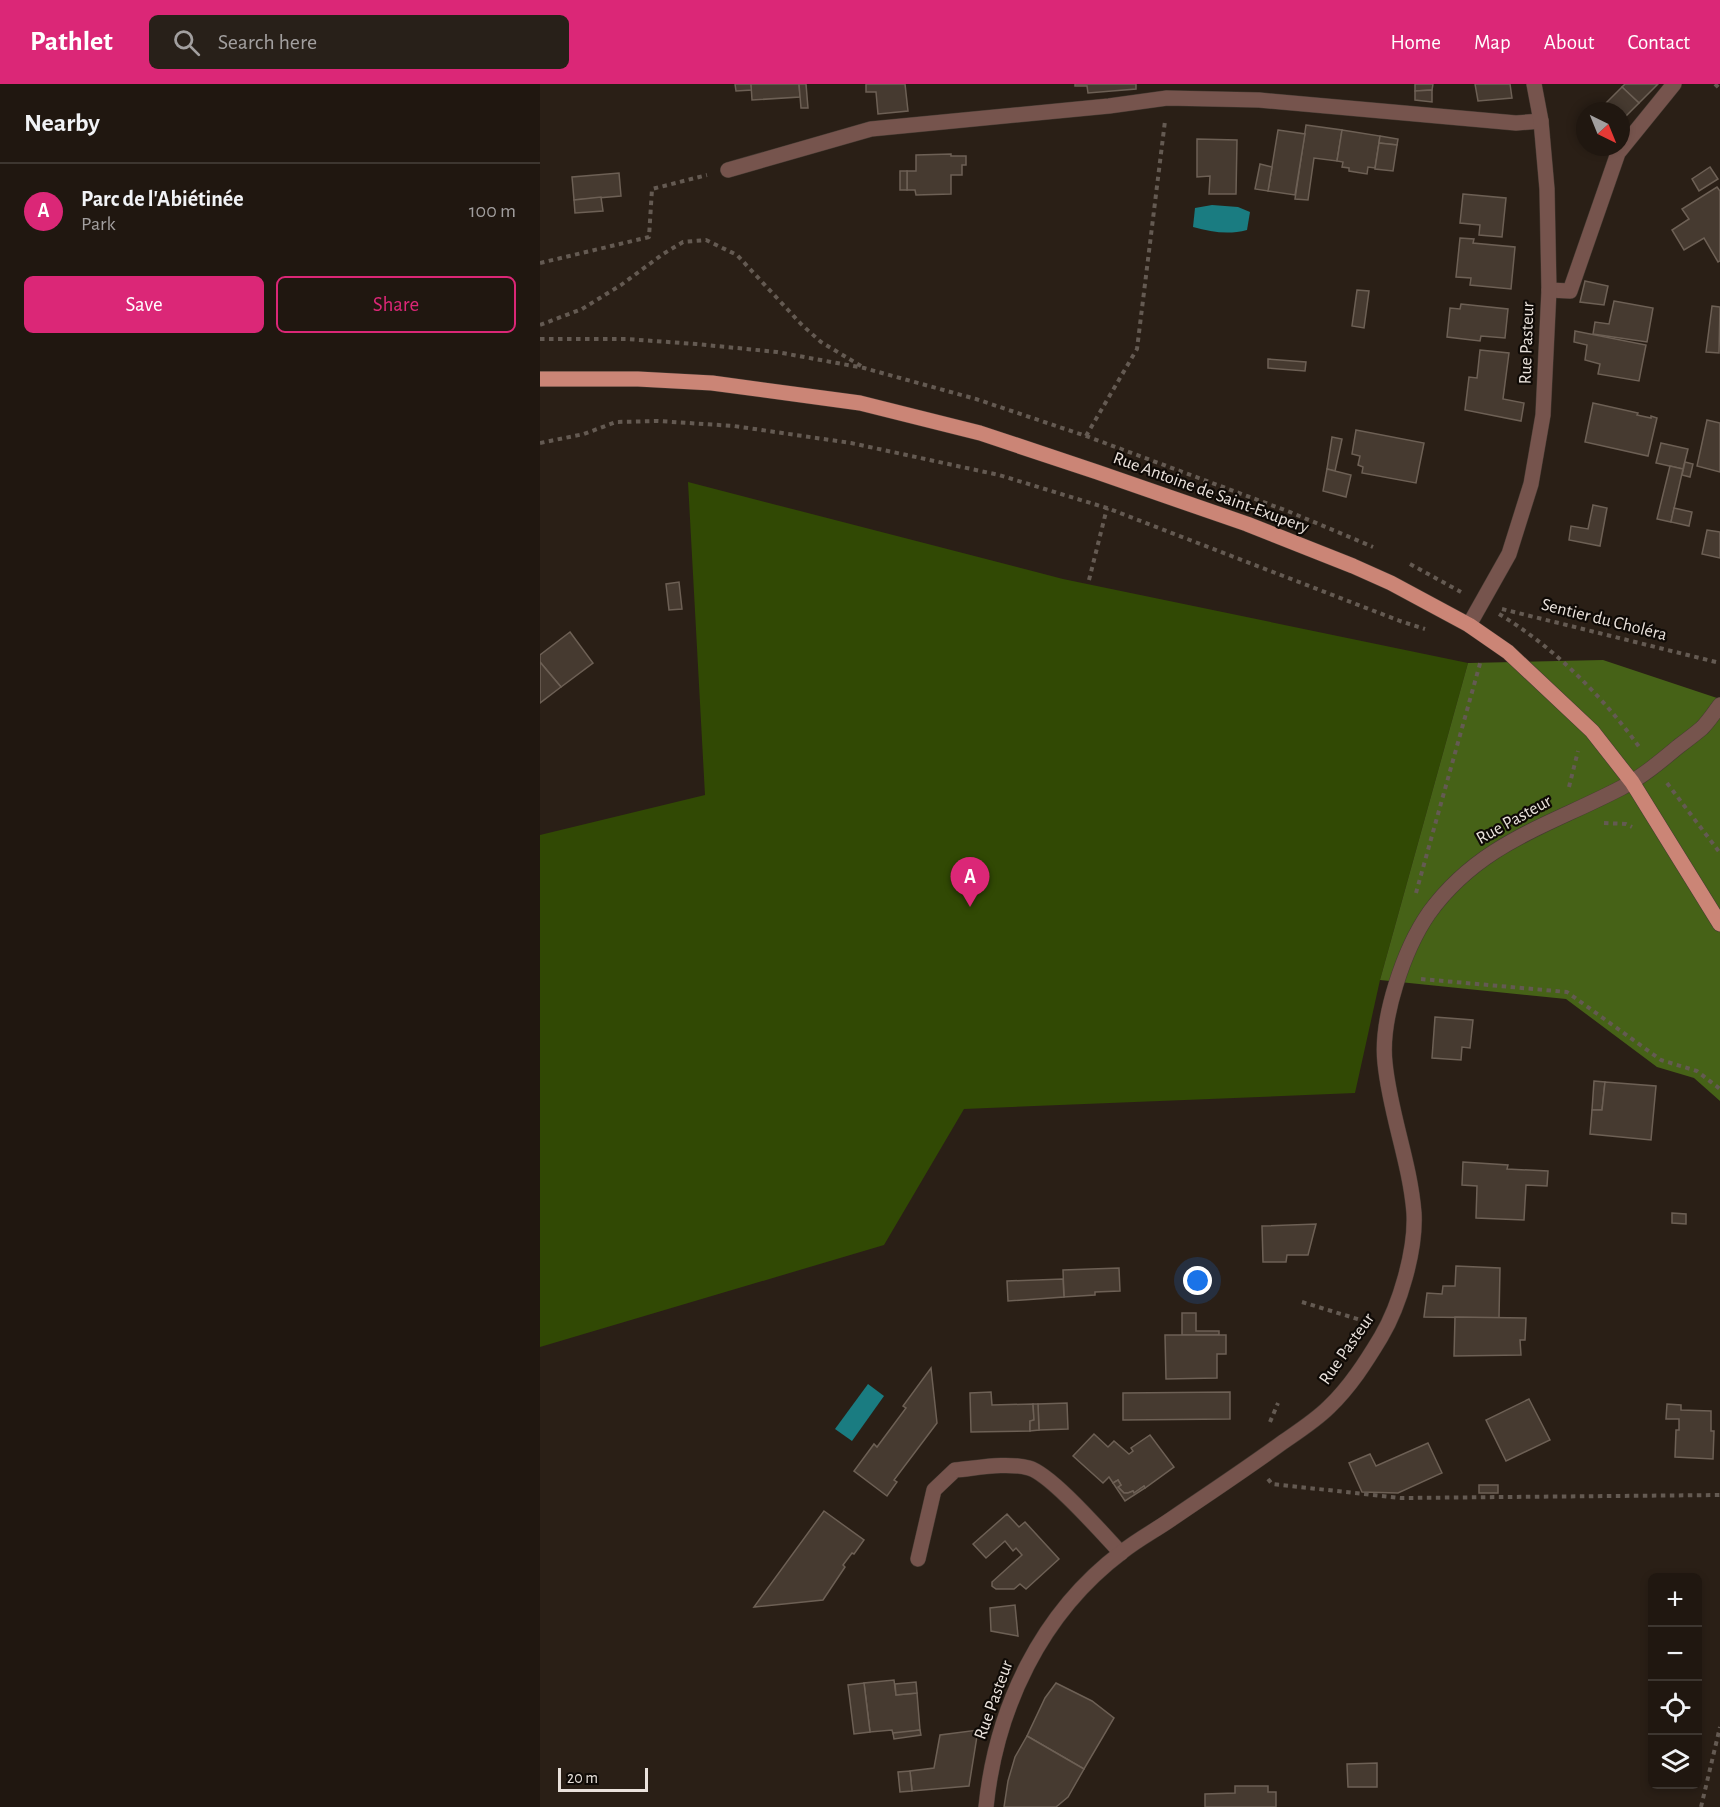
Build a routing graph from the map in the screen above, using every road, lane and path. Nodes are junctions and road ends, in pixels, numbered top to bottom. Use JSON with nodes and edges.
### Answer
{"nodes":[{"id":1,"x":1534,"y":84,"type":"edge"},
{"id":2,"x":1674,"y":84,"type":"edge"},
{"id":3,"x":1715,"y":84,"type":"edge"},
{"id":4,"x":1720,"y":89,"type":"edge"},
{"id":5,"x":1167,"y":98,"type":"junction"},
{"id":6,"x":1541,"y":121,"type":"junction"},
{"id":7,"x":728,"y":170,"type":"joint"},
{"id":8,"x":540,"y":263,"type":"edge"},
{"id":9,"x":1549,"y":290,"type":"junction"},
{"id":10,"x":540,"y":325,"type":"edge"},
{"id":11,"x":540,"y":339,"type":"edge"},
{"id":12,"x":864,"y":368,"type":"junction"},
{"id":13,"x":540,"y":379,"type":"edge"},
{"id":14,"x":1086,"y":436,"type":"junction"},
{"id":15,"x":540,"y":443,"type":"edge"},
{"id":16,"x":1107,"y":508,"type":"junction"},
{"id":17,"x":1378,"y":550,"type":"dead end"},
{"id":18,"x":1407,"y":563,"type":"dead end"},
{"id":19,"x":1089,"y":579,"type":"dead end"},
{"id":20,"x":1482,"y":604,"type":"junction"},
{"id":21,"x":1469,"y":625,"type":"junction"},
{"id":22,"x":1434,"y":632,"type":"dead end"},
{"id":23,"x":1472,"y":653,"type":"dead end"},
{"id":24,"x":1481,"y":659,"type":"junction"},
{"id":25,"x":1488,"y":663,"type":"dead end"},
{"id":26,"x":1720,"y":663,"type":"edge"},
{"id":27,"x":1720,"y":705,"type":"edge"},
{"id":28,"x":1576,"y":744,"type":"dead end"},
{"id":29,"x":1632,"y":782,"type":"junction"},
{"id":30,"x":1683,"y":803,"type":"dead end"},
{"id":31,"x":1578,"y":808,"type":"junction"},
{"id":32,"x":1657,"y":820,"type":"junction"},
{"id":33,"x":1720,"y":853,"type":"edge"},
{"id":34,"x":1413,"y":902,"type":"dead end"},
{"id":35,"x":1720,"y":924,"type":"edge"},
{"id":36,"x":1399,"y":977,"type":"junction"},
{"id":37,"x":1720,"y":1089,"type":"edge"},
{"id":38,"x":1302,"y":1302,"type":"dead end"},
{"id":39,"x":1386,"y":1328,"type":"junction"},
{"id":40,"x":1256,"y":1462,"type":"junction"},
{"id":41,"x":1720,"y":1496,"type":"edge"},
{"id":42,"x":1121,"y":1553,"type":"junction"},
{"id":43,"x":918,"y":1559,"type":"dead end"},
{"id":44,"x":1720,"y":1727,"type":"edge"},
{"id":45,"x":986,"y":1807,"type":"edge"},
{"id":46,"x":1701,"y":1807,"type":"edge"}],
"edges":[{"from":1,"to":6,"type":"street","name":"Rue Pasteur"},
{"from":2,"to":9,"type":"street"},
{"from":3,"to":4,"type":"path"},
{"from":5,"to":6,"type":"street"},
{"from":5,"to":7,"type":"street"},
{"from":5,"to":14,"type":"path"},
{"from":6,"to":9,"type":"street","name":"Rue Pasteur"},
{"from":7,"to":8,"type":"path"},
{"from":9,"to":20,"type":"street","name":"Rue Pasteur"},
{"from":10,"to":12,"type":"path"},
{"from":11,"to":12,"type":"path"},
{"from":12,"to":14,"type":"path"},
{"from":13,"to":21,"type":"main road","name":"Rue Antoine de Saint-Exupery"},
{"from":14,"to":17,"type":"path"},
{"from":15,"to":16,"type":"path"},
{"from":16,"to":19,"type":"path"},
{"from":16,"to":22,"type":"path"},
{"from":18,"to":20,"type":"path","name":"Sentier du Choléra"},
{"from":20,"to":21,"type":"street","name":"Rue Pasteur"},
{"from":20,"to":26,"type":"path","name":"Sentier du Choléra"},
{"from":21,"to":29,"type":"main road","name":"Rue Antoine de Saint-Exupery"},
{"from":23,"to":24,"type":"path"},
{"from":24,"to":25,"type":"path"},
{"from":24,"to":34,"type":"path"},
{"from":27,"to":29,"type":"street","name":"Rue Pasteur"},
{"from":28,"to":31,"type":"path"},
{"from":29,"to":31,"type":"street","name":"Rue Pasteur"},
{"from":29,"to":32,"type":"main road","name":"Rue Antoine de Saint-Exupery"},
{"from":30,"to":33,"type":"path"},
{"from":31,"to":32,"type":"path"},
{"from":31,"to":36,"type":"street","name":"Rue Pasteur"},
{"from":32,"to":35,"type":"main road","name":"Rue Antoine de Saint-Exupery"},
{"from":36,"to":37,"type":"path"},
{"from":36,"to":39,"type":"street","name":"Rue Pasteur"},
{"from":38,"to":39,"type":"path"},
{"from":39,"to":40,"type":"street","name":"Rue Pasteur"},
{"from":40,"to":41,"type":"path"},
{"from":40,"to":42,"type":"street","name":"Rue Pasteur"},
{"from":42,"to":43,"type":"street"},
{"from":42,"to":45,"type":"street","name":"Rue Pasteur"},
{"from":44,"to":46,"type":"path"}]}
